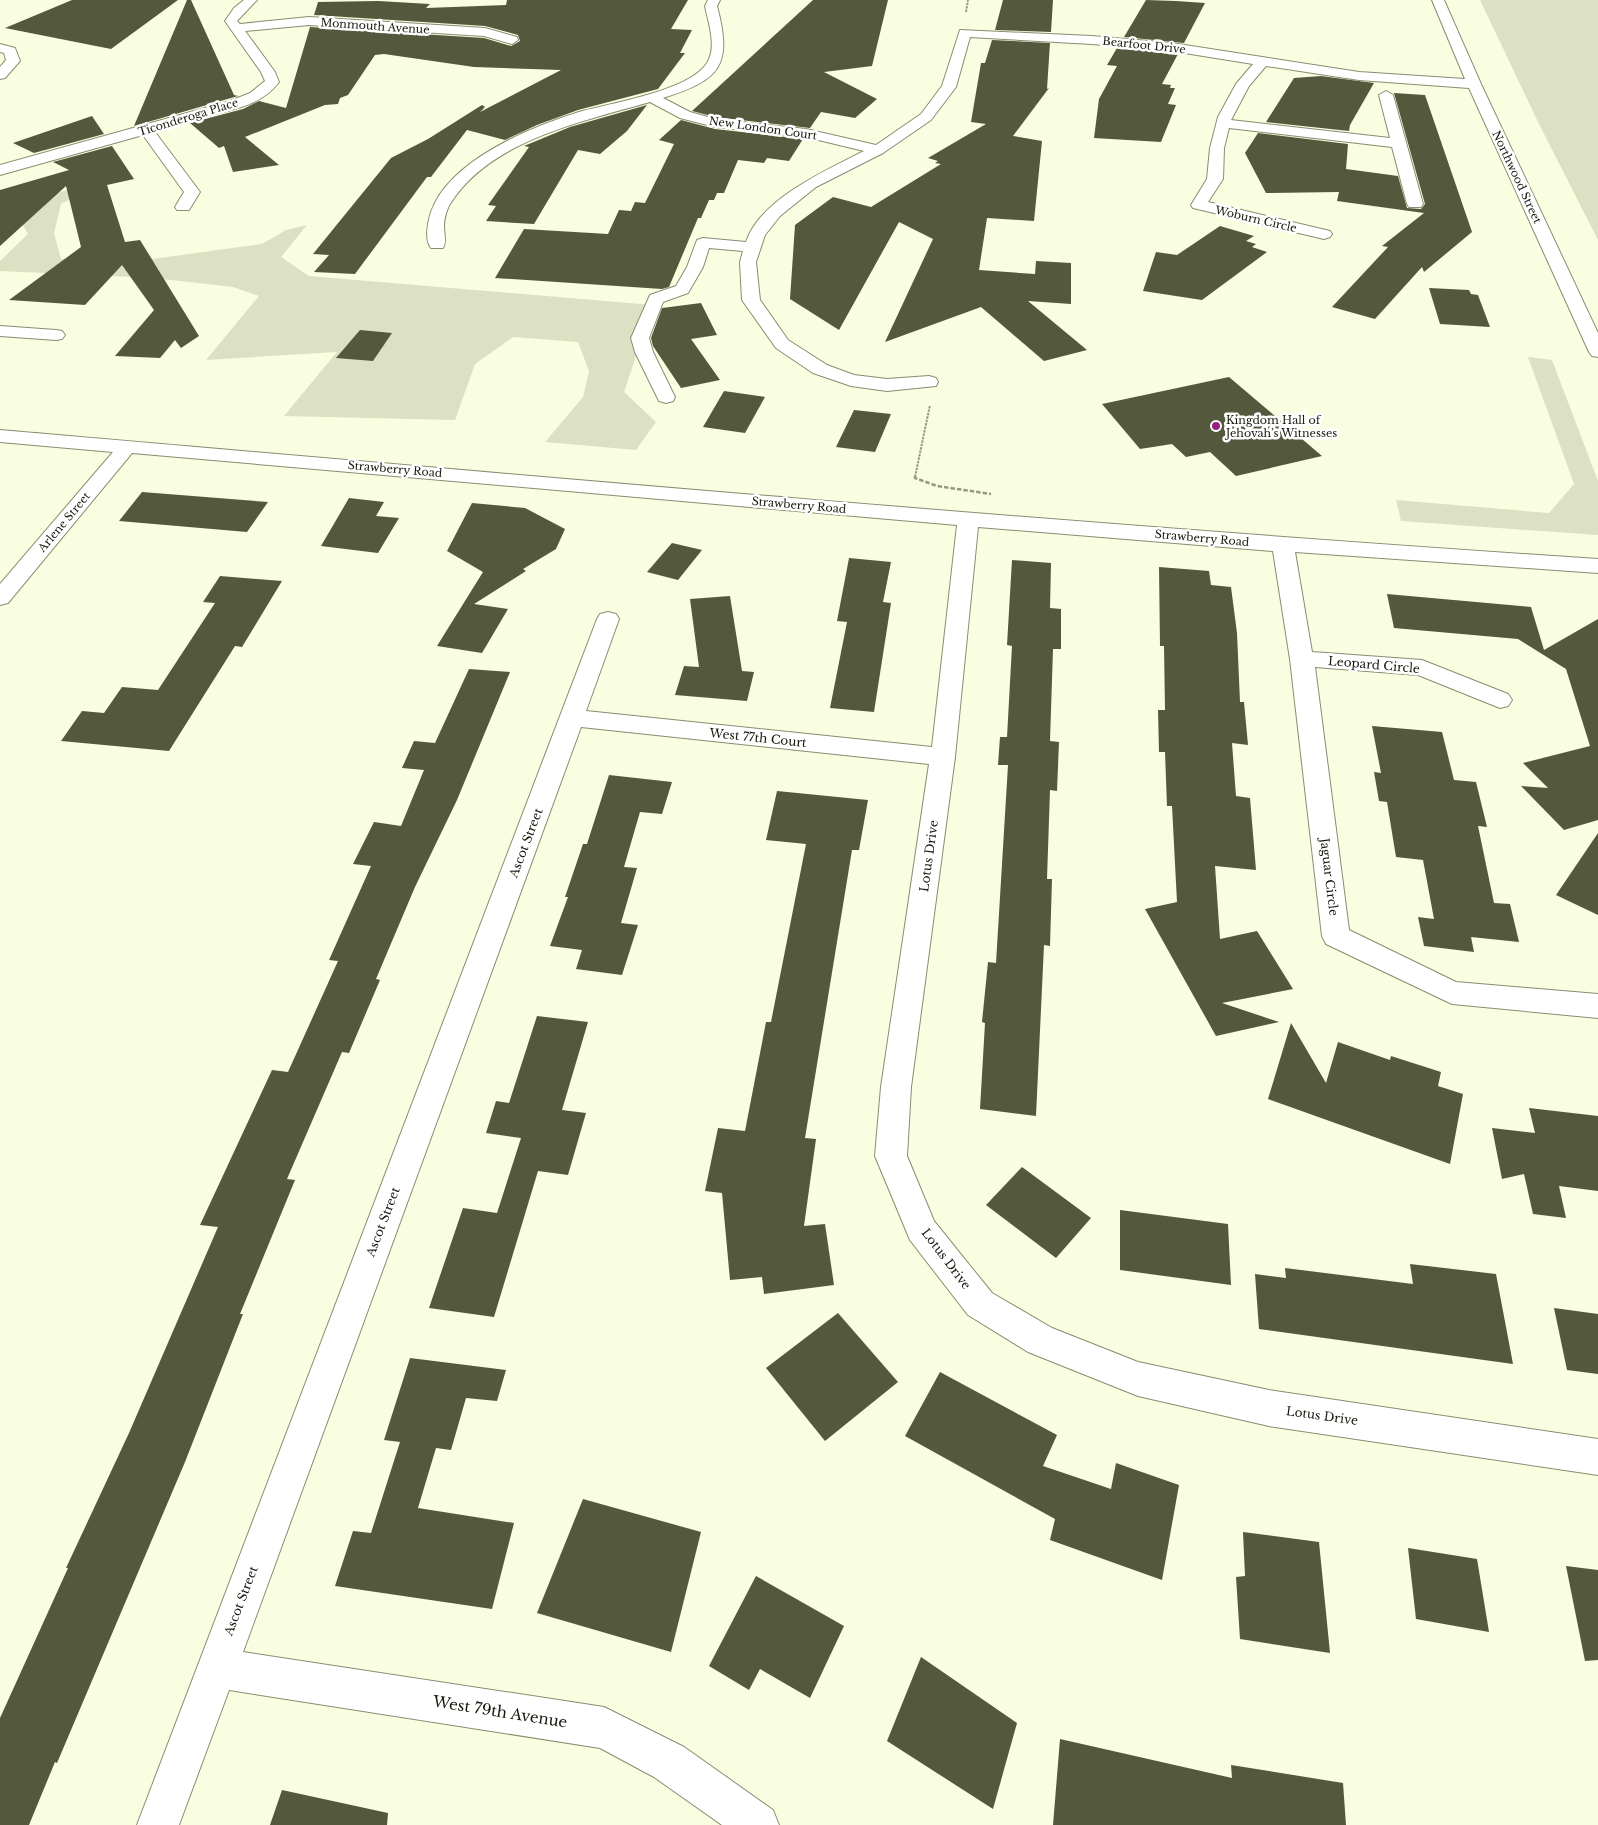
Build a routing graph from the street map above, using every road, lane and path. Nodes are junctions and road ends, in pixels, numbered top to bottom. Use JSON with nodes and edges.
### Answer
{"nodes":[{"id":1,"x":251,"y":0,"type":"edge"},
{"id":2,"x":714,"y":0,"type":"edge"},
{"id":3,"x":1438,"y":0,"type":"edge"},
{"id":4,"x":238,"y":28,"type":"junction"},
{"id":5,"x":512,"y":40,"type":"dead end"},
{"id":6,"x":0,"y":48,"type":"edge"},
{"id":7,"x":1262,"y":62,"type":"junction"},
{"id":8,"x":0,"y":76,"type":"edge"},
{"id":9,"x":1474,"y":84,"type":"junction"},
{"id":10,"x":1386,"y":95,"type":"dead end"},
{"id":11,"x":652,"y":98,"type":"junction"},
{"id":12,"x":1224,"y":123,"type":"junction"},
{"id":13,"x":146,"y":130,"type":"junction"},
{"id":14,"x":1398,"y":142,"type":"junction"},
{"id":15,"x":878,"y":150,"type":"junction"},
{"id":16,"x":0,"y":170,"type":"edge"},
{"id":17,"x":1415,"y":204,"type":"dead end"},
{"id":18,"x":183,"y":207,"type":"dead end"},
{"id":19,"x":1324,"y":234,"type":"dead end"},
{"id":20,"x":437,"y":244,"type":"dead end"},
{"id":21,"x":753,"y":246,"type":"junction"},
{"id":22,"x":0,"y":331,"type":"edge"},
{"id":23,"x":56,"y":335,"type":"dead end"},
{"id":24,"x":1598,"y":352,"type":"edge"},
{"id":25,"x":929,"y":382,"type":"joint"},
{"id":26,"x":666,"y":397,"type":"dead end"},
{"id":27,"x":0,"y":436,"type":"edge"},
{"id":28,"x":128,"y":446,"type":"junction"},
{"id":29,"x":998,"y":495,"type":"dead end"},
{"id":30,"x":968,"y":520,"type":"junction"},
{"id":31,"x":1284,"y":545,"type":"junction"},
{"id":32,"x":1598,"y":566,"type":"edge"},
{"id":33,"x":0,"y":598,"type":"edge"},
{"id":34,"x":608,"y":619,"type":"dead end"},
{"id":35,"x":1302,"y":658,"type":"junction"},
{"id":36,"x":1500,"y":700,"type":"dead end"},
{"id":37,"x":572,"y":718,"type":"junction"},
{"id":38,"x":943,"y":758,"type":"junction"},
{"id":39,"x":1598,"y":1006,"type":"edge"},
{"id":40,"x":1598,"y":1457,"type":"edge"},
{"id":41,"x":216,"y":1668,"type":"junction"},
{"id":42,"x":158,"y":1825,"type":"edge"},
{"id":43,"x":758,"y":1825,"type":"edge"}],
"edges":[{"from":1,"to":4,"type":"street"},
{"from":2,"to":11,"type":"street"},
{"from":3,"to":9,"type":"street","name":"Northwood Street"},
{"from":4,"to":5,"type":"street","name":"Monmouth Avenue"},
{"from":4,"to":13,"type":"street","name":"Ticonderoga Place"},
{"from":6,"to":8,"type":"street"},
{"from":7,"to":9,"type":"street","name":"Bearfoot Drive"},
{"from":7,"to":12,"type":"street","name":"Woburn Circle"},
{"from":7,"to":15,"type":"street","name":"Bearfoot Drive"},
{"from":9,"to":24,"type":"street","name":"Northwood Street"},
{"from":10,"to":14,"type":"street"},
{"from":11,"to":15,"type":"street","name":"New London Court"},
{"from":11,"to":20,"type":"street"},
{"from":12,"to":14,"type":"street"},
{"from":12,"to":19,"type":"street","name":"Woburn Circle"},
{"from":13,"to":16,"type":"street","name":"Ticonderoga Place"},
{"from":13,"to":18,"type":"street"},
{"from":14,"to":17,"type":"street"},
{"from":15,"to":21,"type":"street"},
{"from":21,"to":25,"type":"street"},
{"from":21,"to":26,"type":"street"},
{"from":22,"to":23,"type":"street"},
{"from":25,"to":29,"type":"path"},
{"from":27,"to":28,"type":"street","name":"Strawberry Road"},
{"from":28,"to":30,"type":"street","name":"Strawberry Road"},
{"from":28,"to":33,"type":"street","name":"Arlene Street"},
{"from":30,"to":31,"type":"street","name":"Strawberry Road"},
{"from":30,"to":38,"type":"street","name":"Lotus Drive"},
{"from":31,"to":32,"type":"street","name":"Strawberry Road"},
{"from":31,"to":35,"type":"street","name":"Jaguar Circle"},
{"from":34,"to":37,"type":"street","name":"Ascot Street"},
{"from":35,"to":36,"type":"street","name":"Leopard Circle"},
{"from":35,"to":39,"type":"street","name":"Jaguar Circle"},
{"from":37,"to":38,"type":"street","name":"West 77th Court"},
{"from":37,"to":41,"type":"street","name":"Ascot Street"},
{"from":38,"to":40,"type":"street","name":"Lotus Drive"},
{"from":41,"to":42,"type":"street","name":"Ascot Street"},
{"from":41,"to":43,"type":"street","name":"West 79th Avenue"}]}
